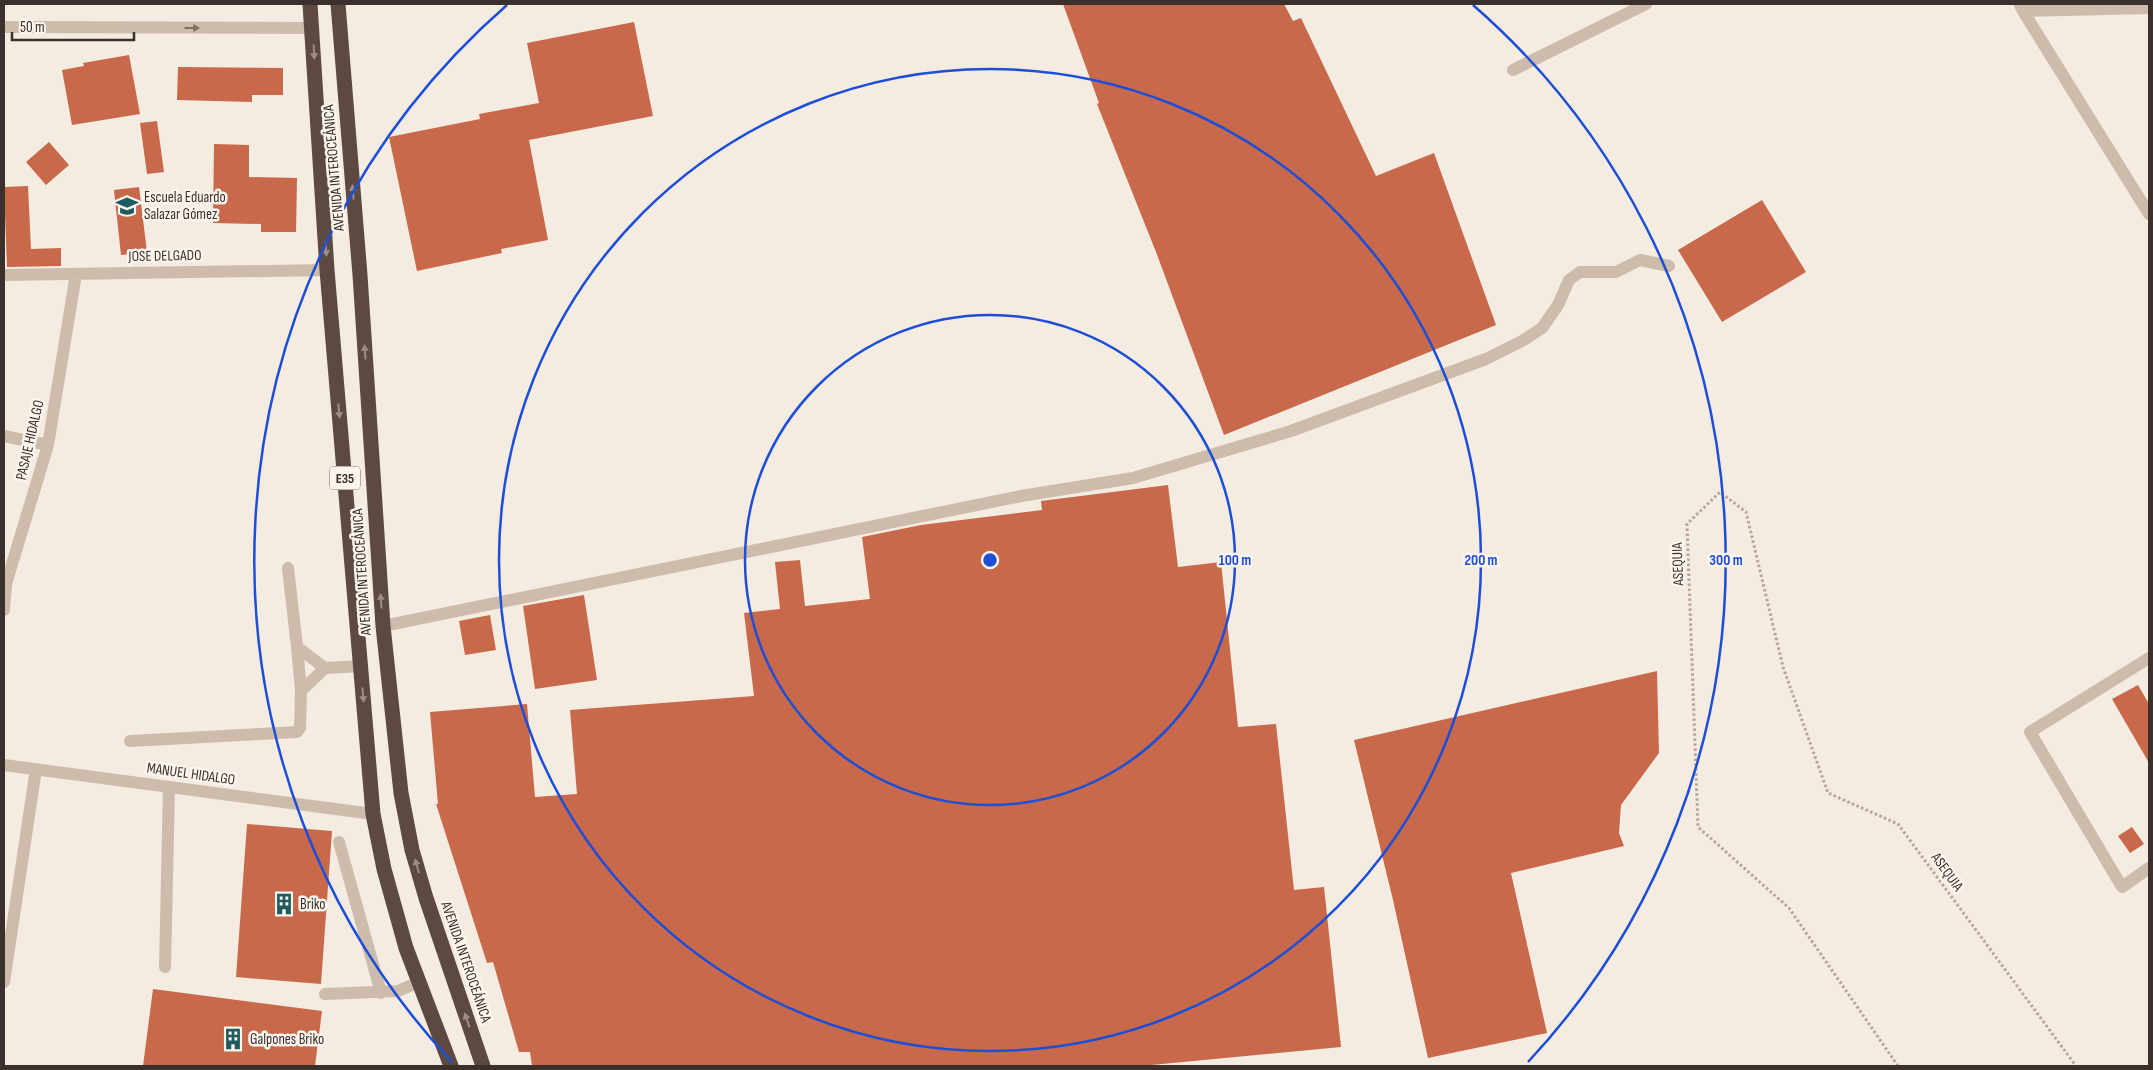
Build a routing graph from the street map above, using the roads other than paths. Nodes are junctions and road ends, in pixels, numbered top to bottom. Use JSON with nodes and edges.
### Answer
{"nodes":[{"id":1,"x":310,"y":4,"type":"edge"},
{"id":2,"x":338,"y":4,"type":"edge"},
{"id":3,"x":1646,"y":4,"type":"edge"},
{"id":4,"x":2021,"y":7,"type":"edge"},
{"id":5,"x":1626,"y":8,"type":"edge"},
{"id":6,"x":2149,"y":8,"type":"edge"},
{"id":7,"x":4,"y":27,"type":"edge"},
{"id":8,"x":313,"y":28,"type":"junction"},
{"id":9,"x":1513,"y":70,"type":"dead end"},
{"id":10,"x":2149,"y":214,"type":"edge"},
{"id":11,"x":1670,"y":266,"type":"dead end"},
{"id":12,"x":327,"y":270,"type":"junction"},
{"id":13,"x":76,"y":274,"type":"junction"},
{"id":14,"x":4,"y":275,"type":"edge"},
{"id":15,"x":4,"y":436,"type":"edge"},
{"id":16,"x":48,"y":445,"type":"junction"},
{"id":17,"x":288,"y":568,"type":"dead end"},
{"id":18,"x":4,"y":610,"type":"edge"},
{"id":19,"x":383,"y":626,"type":"junction"},
{"id":20,"x":297,"y":647,"type":"junction"},
{"id":21,"x":2149,"y":658,"type":"edge"},
{"id":22,"x":361,"y":666,"type":"junction"},
{"id":23,"x":325,"y":668,"type":"junction"},
{"id":24,"x":301,"y":691,"type":"junction"},
{"id":25,"x":130,"y":741,"type":"dead end"},
{"id":26,"x":4,"y":765,"type":"edge"},
{"id":27,"x":36,"y":769,"type":"junction"},
{"id":28,"x":169,"y":787,"type":"junction"},
{"id":29,"x":373,"y":814,"type":"junction"},
{"id":30,"x":339,"y":842,"type":"dead end"},
{"id":31,"x":2149,"y":868,"type":"edge"},
{"id":32,"x":165,"y":967,"type":"dead end"},
{"id":33,"x":4,"y":982,"type":"edge"},
{"id":34,"x":419,"y":982,"type":"junction"},
{"id":35,"x":381,"y":993,"type":"junction"},
{"id":36,"x":326,"y":994,"type":"dead end"},
{"id":37,"x":451,"y":1066,"type":"edge"},
{"id":38,"x":483,"y":1066,"type":"edge"}],
"edges":[{"from":1,"to":8,"type":"highway","name":"AVENIDA INTEROCEÁNICA","number":"E35"},
{"from":19,"to":2,"type":"highway","name":"AVENIDA INTEROCEÁNICA","number":"E35","one_way":true},
{"from":3,"to":5,"type":"street"},
{"from":4,"to":6,"type":"street"},
{"from":4,"to":10,"type":"street"},
{"from":5,"to":9,"type":"street"},
{"from":7,"to":8,"type":"street","one_way":true},
{"from":8,"to":12,"type":"highway","name":"AVENIDA INTEROCEÁNICA","number":"E35","one_way":true},
{"from":11,"to":19,"type":"street"},
{"from":12,"to":13,"type":"street","name":"JOSE DELGADO"},
{"from":12,"to":22,"type":"highway","name":"AVENIDA INTEROCEÁNICA","number":"E35","one_way":true},
{"from":13,"to":14,"type":"street","name":"JOSE DELGADO"},
{"from":13,"to":16,"type":"street","name":"PASAJE HIDALGO"},
{"from":15,"to":16,"type":"street"},
{"from":16,"to":18,"type":"street","name":"PASAJE HIDALGO"},
{"from":17,"to":20,"type":"street"},
{"from":38,"to":19,"type":"highway","name":"AVENIDA INTEROCEÁNICA","number":"E35","one_way":true},
{"from":20,"to":23,"type":"street"},
{"from":20,"to":24,"type":"street"},
{"from":21,"to":31,"type":"street"},
{"from":22,"to":23,"type":"street"},
{"from":22,"to":29,"type":"highway","name":"AVENIDA INTEROCEÁNICA","number":"E35","one_way":true},
{"from":23,"to":24,"type":"street"},
{"from":24,"to":25,"type":"street"},
{"from":26,"to":27,"type":"street","name":"MANUEL HIDALGO"},
{"from":27,"to":28,"type":"street","name":"MANUEL HIDALGO"},
{"from":27,"to":33,"type":"street"},
{"from":28,"to":29,"type":"street","name":"MANUEL HIDALGO"},
{"from":28,"to":32,"type":"street"},
{"from":29,"to":34,"type":"highway","name":"AVENIDA INTEROCEÁNICA","number":"E35"},
{"from":30,"to":35,"type":"street"},
{"from":34,"to":35,"type":"street"},
{"from":34,"to":37,"type":"highway","name":"AVENIDA INTEROCEÁNICA","number":"E35"},
{"from":35,"to":36,"type":"street"}]}
